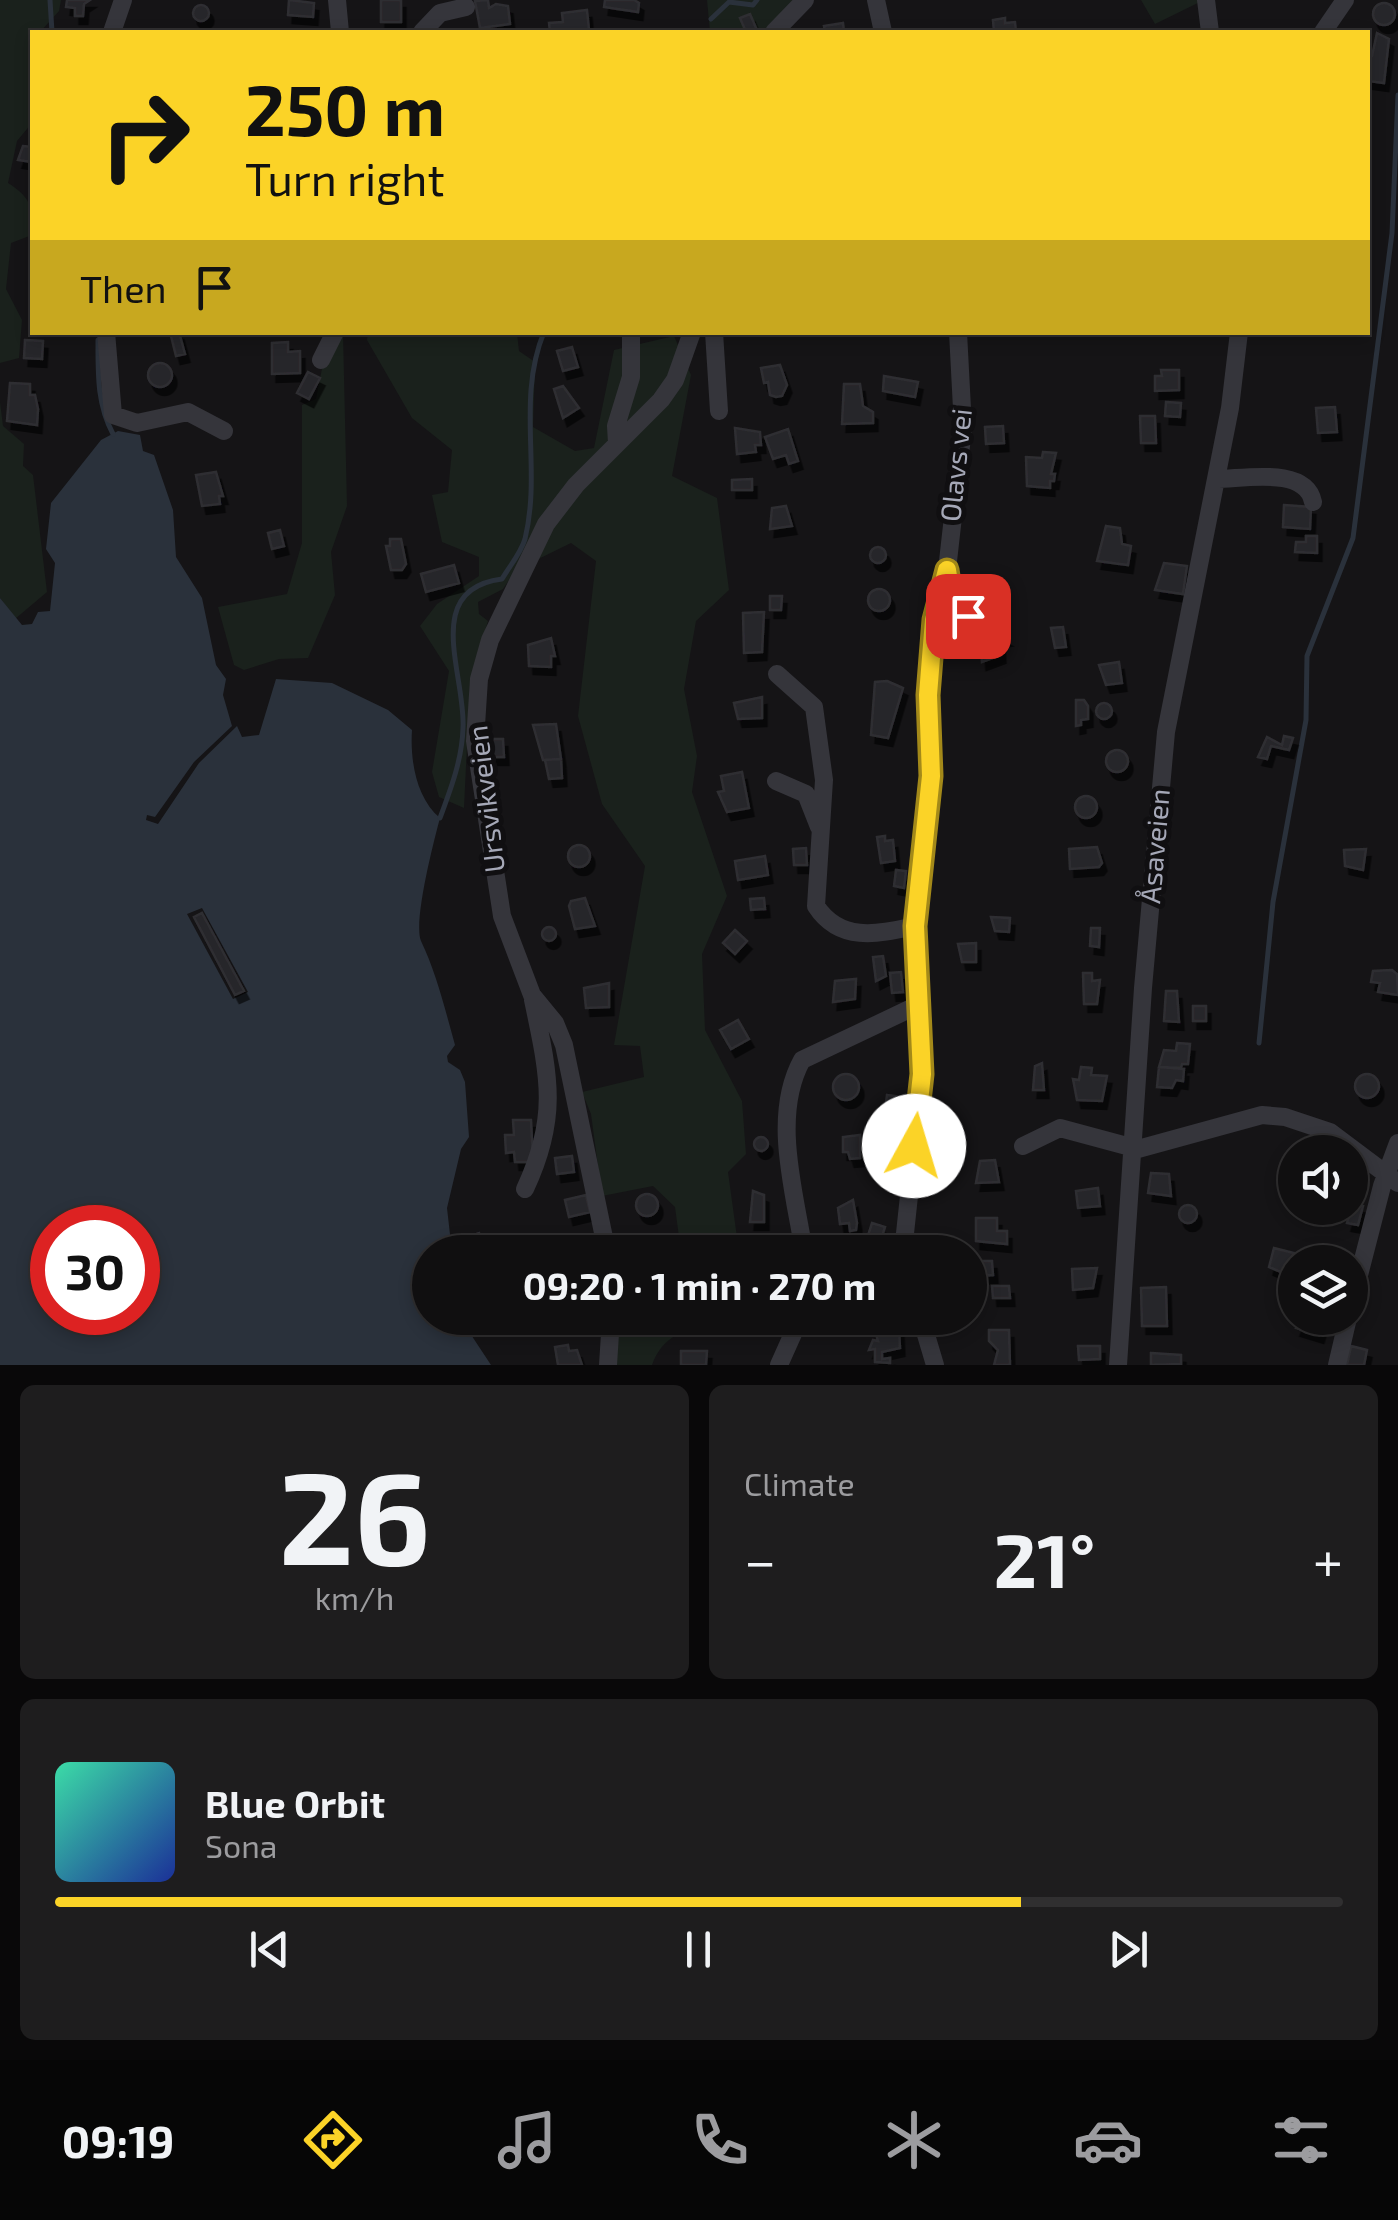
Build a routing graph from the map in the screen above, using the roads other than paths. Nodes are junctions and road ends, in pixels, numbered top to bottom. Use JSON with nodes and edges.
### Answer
{"nodes":[{"id":1,"x":123,"y":0,"type":"edge"},
{"id":2,"x":337,"y":0,"type":"edge"},
{"id":3,"x":805,"y":0,"type":"edge"},
{"id":4,"x":876,"y":0,"type":"edge"},
{"id":5,"x":1206,"y":0,"type":"edge"},
{"id":6,"x":1344,"y":0,"type":"edge"},
{"id":7,"x":466,"y":7,"type":"dead end"},
{"id":8,"x":113,"y":30,"type":"edge"},
{"id":9,"x":340,"y":30,"type":"edge"},
{"id":10,"x":424,"y":30,"type":"edge"},
{"id":11,"x":776,"y":30,"type":"edge"},
{"id":12,"x":883,"y":30,"type":"edge"},
{"id":13,"x":1210,"y":30,"type":"edge"},
{"id":14,"x":1324,"y":30,"type":"edge"},
{"id":15,"x":106,"y":335,"type":"edge"},
{"id":16,"x":334,"y":335,"type":"edge"},
{"id":17,"x":630,"y":335,"type":"edge"},
{"id":18,"x":691,"y":335,"type":"edge"},
{"id":19,"x":714,"y":335,"type":"edge"},
{"id":20,"x":958,"y":335,"type":"edge"},
{"id":21,"x":1239,"y":335,"type":"edge"},
{"id":22,"x":321,"y":360,"type":"dead end"},
{"id":23,"x":719,"y":411,"type":"dead end"},
{"id":24,"x":224,"y":431,"type":"dead end"},
{"id":25,"x":617,"y":443,"type":"junction"},
{"id":26,"x":1216,"y":479,"type":"junction"},
{"id":27,"x":1313,"y":502,"type":"dead end"},
{"id":28,"x":947,"y":570,"type":"junction"},
{"id":29,"x":968,"y":616,"type":"dead end"},
{"id":30,"x":777,"y":674,"type":"dead end"},
{"id":31,"x":776,"y":781,"type":"dead end"},
{"id":32,"x":820,"y":832,"type":"junction"},
{"id":33,"x":915,"y":926,"type":"junction"},
{"id":34,"x":532,"y":995,"type":"junction"},
{"id":35,"x":918,"y":1005,"type":"junction"},
{"id":36,"x":1398,"y":1144,"type":"edge"},
{"id":37,"x":1023,"y":1146,"type":"dead end"},
{"id":38,"x":1131,"y":1148,"type":"junction"},
{"id":39,"x":1393,"y":1178,"type":"edge"},
{"id":40,"x":525,"y":1190,"type":"dead end"},
{"id":41,"x":603,"y":1235,"type":"edge"},
{"id":42,"x":802,"y":1235,"type":"edge"},
{"id":43,"x":905,"y":1235,"type":"edge"},
{"id":44,"x":1368,"y":1255,"type":"edge"},
{"id":45,"x":609,"y":1335,"type":"edge"},
{"id":46,"x":793,"y":1335,"type":"edge"},
{"id":47,"x":926,"y":1335,"type":"edge"},
{"id":48,"x":1344,"y":1335,"type":"edge"},
{"id":49,"x":608,"y":1365,"type":"edge"},
{"id":50,"x":780,"y":1365,"type":"edge"},
{"id":51,"x":935,"y":1365,"type":"edge"},
{"id":52,"x":1118,"y":1365,"type":"edge"},
{"id":53,"x":1337,"y":1365,"type":"edge"}],
"edges":[{"from":1,"to":8,"type":"street"},
{"from":2,"to":9,"type":"street"},
{"from":3,"to":11,"type":"street"},
{"from":4,"to":12,"type":"street"},
{"from":5,"to":13,"type":"street"},
{"from":6,"to":14,"type":"street"},
{"from":7,"to":10,"type":"street"},
{"from":15,"to":24,"type":"street"},
{"from":16,"to":22,"type":"street"},
{"from":17,"to":25,"type":"street"},
{"from":18,"to":25,"type":"street","name":"Ursvikveien"},
{"from":19,"to":23,"type":"street"},
{"from":20,"to":28,"type":"street","name":"Olavs vei"},
{"from":21,"to":26,"type":"street","name":"Åsaveien"},
{"from":25,"to":34,"type":"street","name":"Ursvikveien"},
{"from":26,"to":27,"type":"street"},
{"from":26,"to":38,"type":"street","name":"Åsaveien"},
{"from":28,"to":29,"type":"street"},
{"from":28,"to":33,"type":"street","name":"Olavs vei"},
{"from":30,"to":32,"type":"street"},
{"from":31,"to":32,"type":"street"},
{"from":32,"to":33,"type":"street"},
{"from":33,"to":35,"type":"street","name":"Olavs vei"},
{"from":34,"to":40,"type":"street"},
{"from":34,"to":41,"type":"street","name":"Ursvikveien"},
{"from":35,"to":42,"type":"street"},
{"from":35,"to":43,"type":"street","name":"Olavs vei"},
{"from":36,"to":39,"type":"street"},
{"from":37,"to":38,"type":"street"},
{"from":38,"to":39,"type":"street"},
{"from":38,"to":52,"type":"street","name":"Åsaveien"},
{"from":39,"to":44,"type":"street"},
{"from":45,"to":49,"type":"street"},
{"from":46,"to":50,"type":"street"},
{"from":47,"to":51,"type":"street"},
{"from":48,"to":53,"type":"street"}]}
